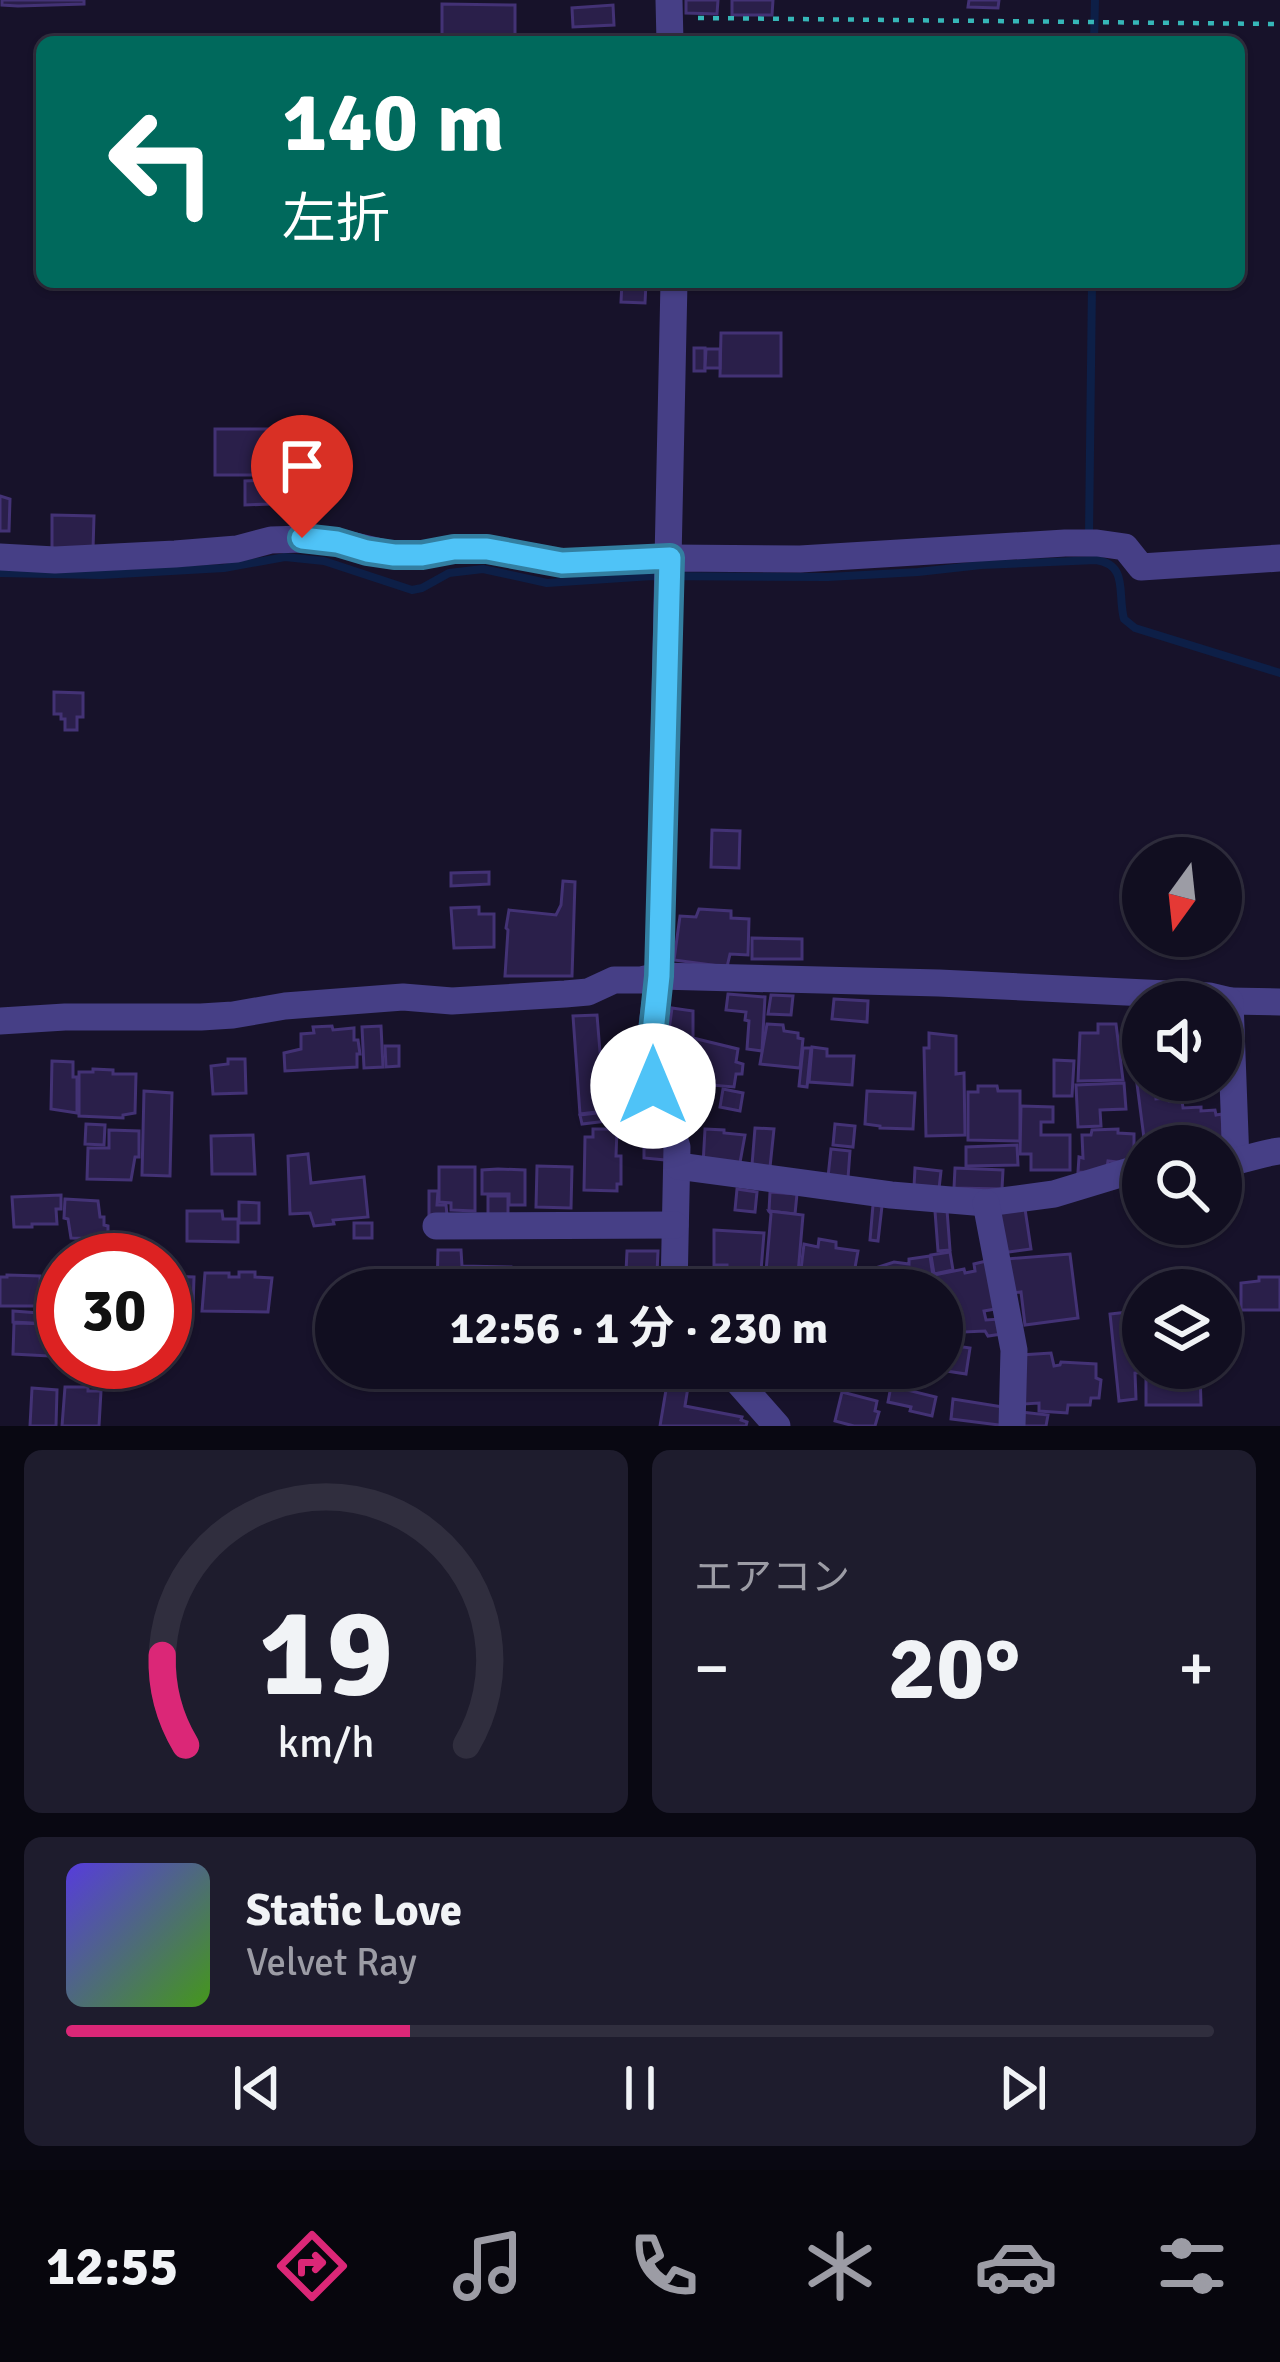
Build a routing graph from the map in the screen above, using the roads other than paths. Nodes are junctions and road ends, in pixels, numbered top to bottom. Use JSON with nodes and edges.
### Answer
{"nodes":[{"id":1,"x":674,"y":288,"type":"edge"},
{"id":2,"x":0,"y":557,"type":"edge"},
{"id":3,"x":670,"y":558,"type":"junction"},
{"id":4,"x":1280,"y":558,"type":"edge"},
{"id":5,"x":659,"y":976,"type":"junction"},
{"id":6,"x":1122,"y":992,"type":"edge"},
{"id":7,"x":1242,"y":1001,"type":"edge"},
{"id":8,"x":1280,"y":1002,"type":"edge"},
{"id":9,"x":0,"y":1021,"type":"edge"},
{"id":10,"x":1280,"y":1151,"type":"edge"},
{"id":11,"x":1242,"y":1158,"type":"edge"},
{"id":12,"x":678,"y":1166,"type":"junction"},
{"id":13,"x":1122,"y":1173,"type":"edge"},
{"id":14,"x":986,"y":1203,"type":"junction"},
{"id":15,"x":675,"y":1225,"type":"junction"},
{"id":16,"x":436,"y":1226,"type":"dead end"},
{"id":17,"x":674,"y":1269,"type":"edge"},
{"id":18,"x":744,"y":1389,"type":"edge"},
{"id":19,"x":776,"y":1426,"type":"edge"},
{"id":20,"x":1012,"y":1426,"type":"edge"}],
"edges":[{"from":1,"to":3,"type":"street"},
{"from":2,"to":3,"type":"street"},
{"from":3,"to":4,"type":"street"},
{"from":3,"to":5,"type":"street"},
{"from":5,"to":6,"type":"street"},
{"from":5,"to":9,"type":"street"},
{"from":5,"to":12,"type":"street"},
{"from":7,"to":8,"type":"street"},
{"from":10,"to":11,"type":"street"},
{"from":12,"to":14,"type":"street"},
{"from":12,"to":15,"type":"street"},
{"from":13,"to":14,"type":"street"},
{"from":14,"to":20,"type":"street"},
{"from":15,"to":16,"type":"street"},
{"from":15,"to":17,"type":"street"},
{"from":18,"to":19,"type":"street"}]}
